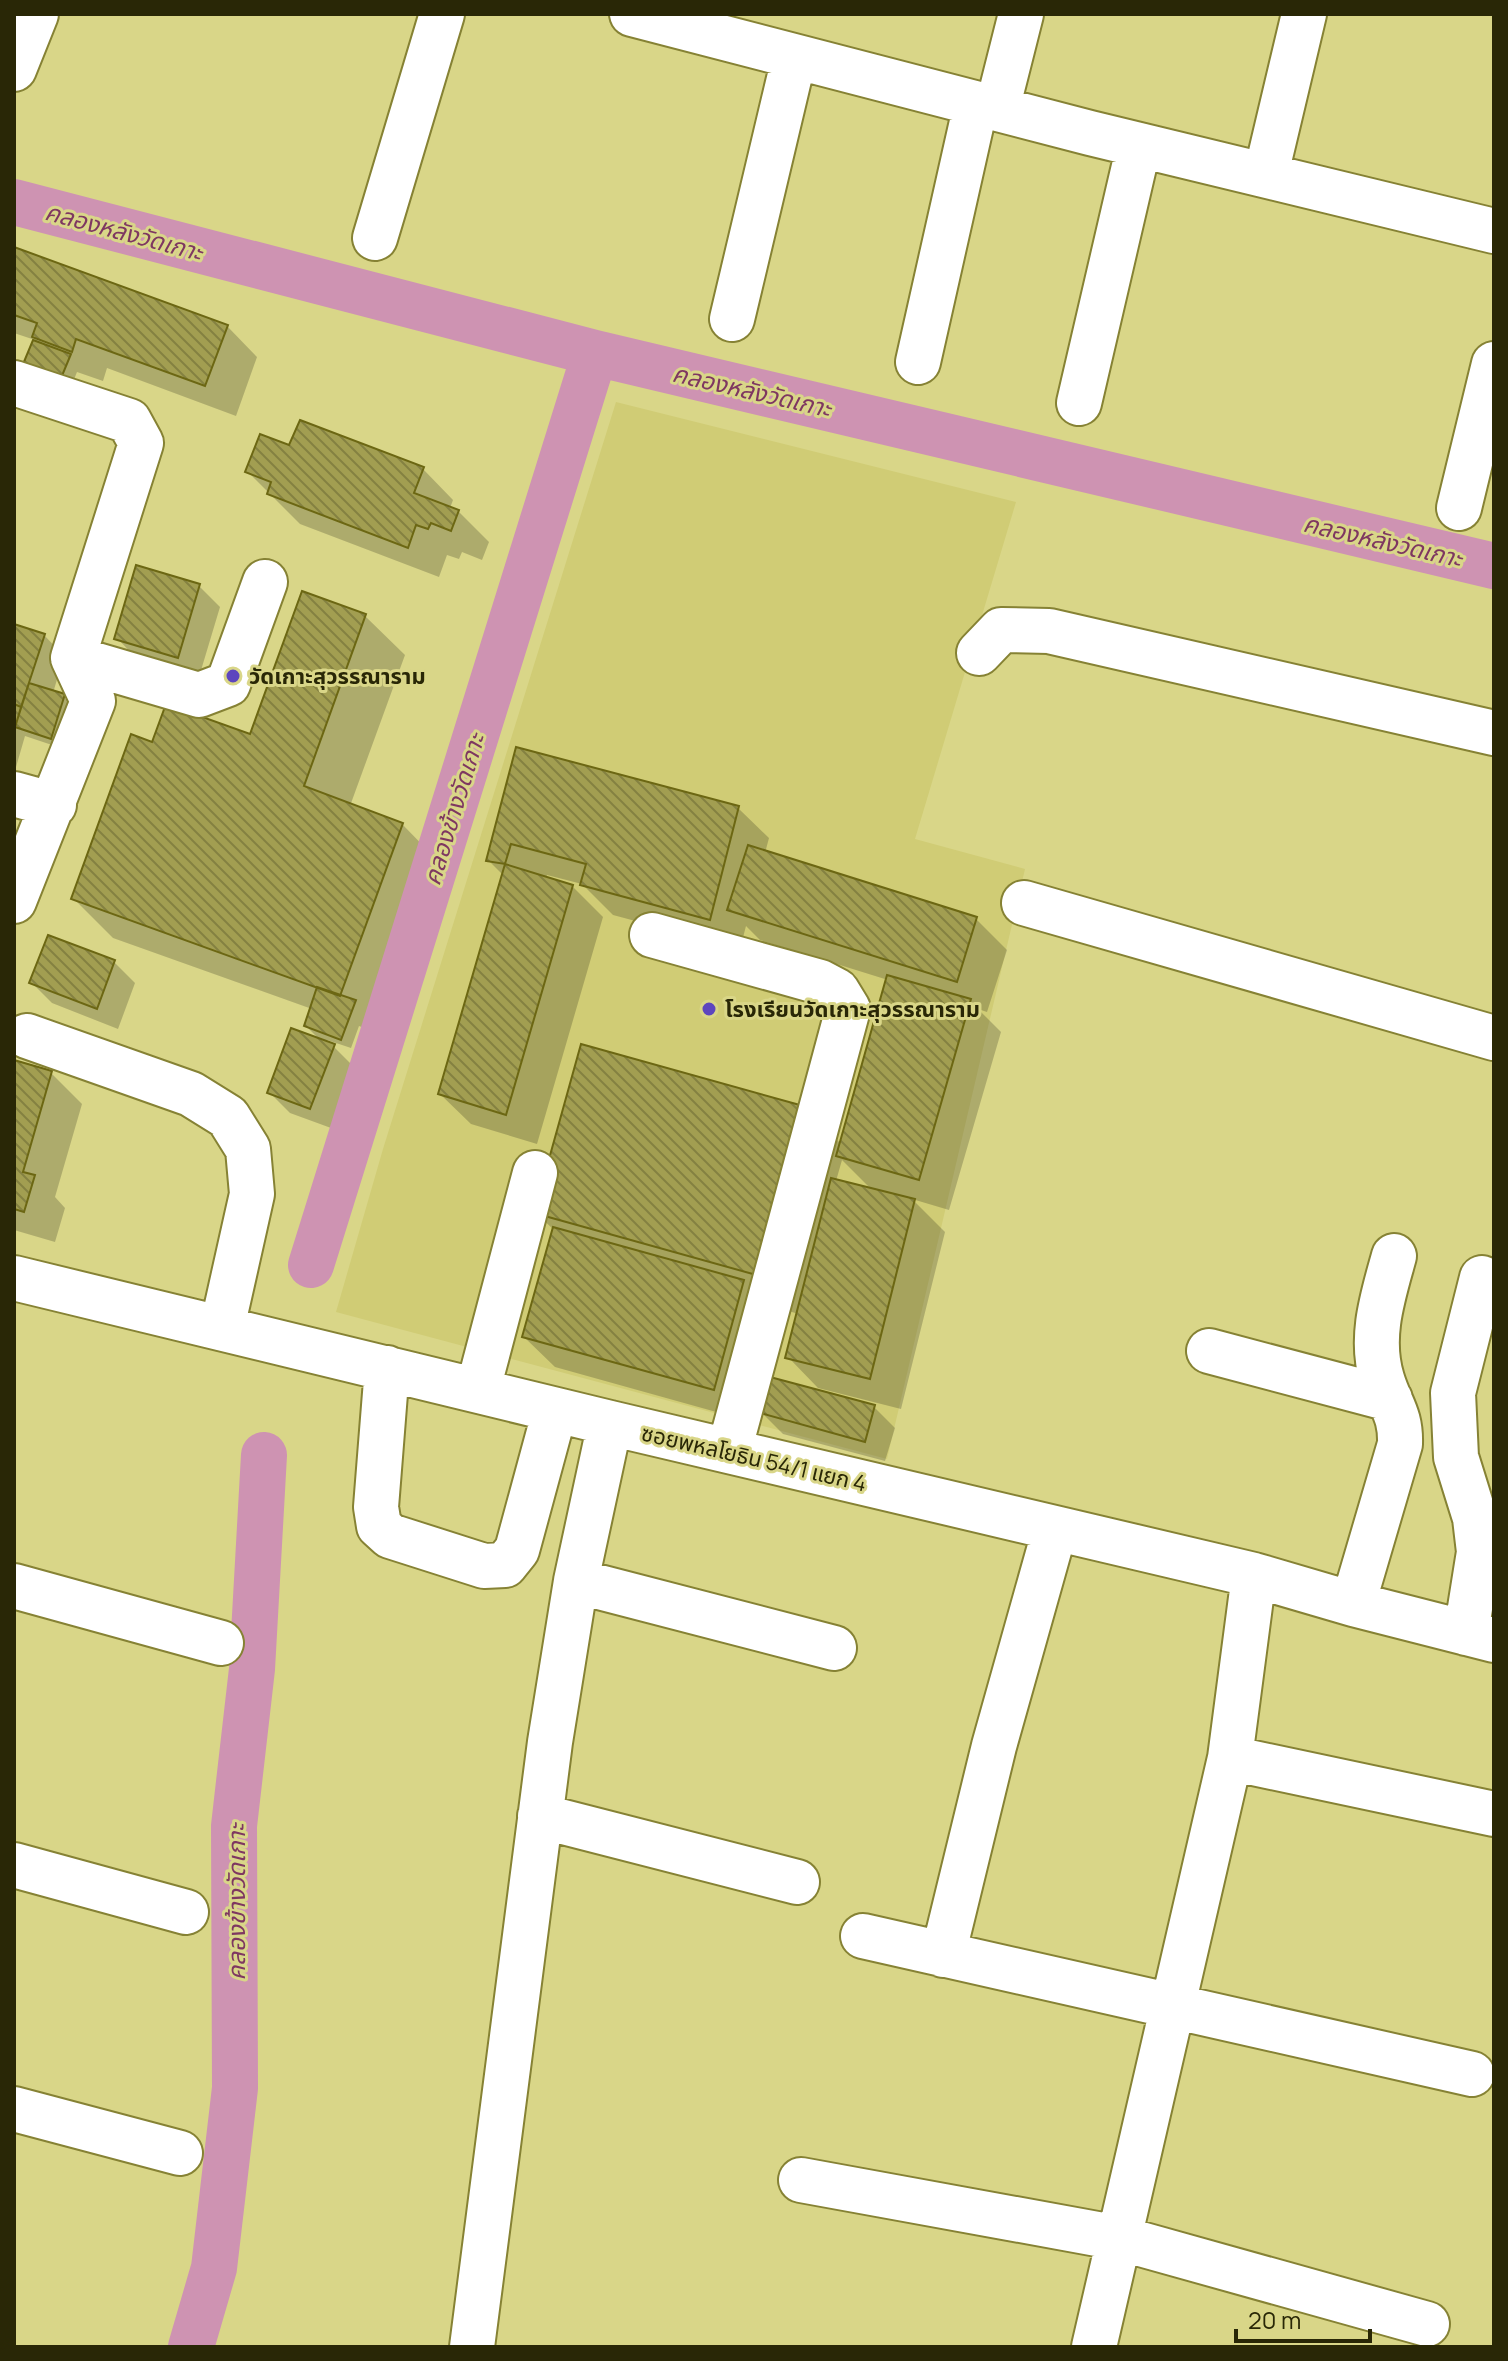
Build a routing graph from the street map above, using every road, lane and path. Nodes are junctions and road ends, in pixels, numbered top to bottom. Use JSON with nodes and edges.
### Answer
{"nodes":[{"id":1,"x":36,"y":14,"type":"edge"},
{"id":2,"x":442,"y":14,"type":"edge"},
{"id":3,"x":632,"y":14,"type":"edge"},
{"id":4,"x":1021,"y":14,"type":"edge"},
{"id":5,"x":1304,"y":14,"type":"edge"},
{"id":6,"x":723,"y":25,"type":"edge"},
{"id":7,"x":794,"y":58,"type":"junction"},
{"id":8,"x":14,"y":69,"type":"edge"},
{"id":9,"x":987,"y":106,"type":"junction"},
{"id":10,"x":1139,"y":145,"type":"junction"},
{"id":11,"x":1266,"y":174,"type":"junction"},
{"id":12,"x":1494,"y":231,"type":"edge"},
{"id":13,"x":375,"y":238,"type":"dead end"},
{"id":14,"x":732,"y":319,"type":"dead end"},
{"id":15,"x":918,"y":362,"type":"dead end"},
{"id":16,"x":1494,"y":364,"type":"edge"},
{"id":17,"x":14,"y":383,"type":"edge"},
{"id":18,"x":1079,"y":403,"type":"dead end"},
{"id":19,"x":1459,"y":508,"type":"dead end"},
{"id":20,"x":265,"y":582,"type":"dead end"},
{"id":21,"x":979,"y":653,"type":"dead end"},
{"id":22,"x":73,"y":658,"type":"junction"},
{"id":23,"x":1494,"y":733,"type":"edge"},
{"id":24,"x":34,"y":799,"type":"edge"},
{"id":25,"x":14,"y":901,"type":"edge"},
{"id":26,"x":1024,"y":903,"type":"dead end"},
{"id":27,"x":652,"y":935,"type":"dead end"},
{"id":28,"x":27,"y":1036,"type":"dead end"},
{"id":29,"x":1494,"y":1038,"type":"edge"},
{"id":30,"x":535,"y":1173,"type":"dead end"},
{"id":31,"x":1394,"y":1256,"type":"dead end"},
{"id":32,"x":14,"y":1278,"type":"edge"},
{"id":33,"x":1482,"y":1278,"type":"dead end"},
{"id":34,"x":222,"y":1328,"type":"junction"},
{"id":35,"x":1209,"y":1351,"type":"dead end"},
{"id":36,"x":387,"y":1368,"type":"junction"},
{"id":37,"x":478,"y":1389,"type":"junction"},
{"id":38,"x":1390,"y":1399,"type":"junction"},
{"id":39,"x":555,"y":1410,"type":"junction"},
{"id":40,"x":610,"y":1423,"type":"junction"},
{"id":41,"x":729,"y":1451,"type":"junction"},
{"id":42,"x":1055,"y":1529,"type":"junction"},
{"id":43,"x":1254,"y":1575,"type":"junction"},
{"id":44,"x":576,"y":1581,"type":"junction"},
{"id":45,"x":14,"y":1586,"type":"edge"},
{"id":46,"x":1353,"y":1604,"type":"junction"},
{"id":47,"x":1480,"y":1636,"type":"edge"},
{"id":48,"x":221,"y":1643,"type":"dead end"},
{"id":49,"x":834,"y":1648,"type":"dead end"},
{"id":50,"x":1230,"y":1758,"type":"junction"},
{"id":51,"x":1494,"y":1814,"type":"edge"},
{"id":52,"x":540,"y":1816,"type":"junction"},
{"id":53,"x":14,"y":1865,"type":"edge"},
{"id":54,"x":797,"y":1882,"type":"dead end"},
{"id":55,"x":186,"y":1912,"type":"dead end"},
{"id":56,"x":863,"y":1936,"type":"dead end"},
{"id":57,"x":943,"y":1955,"type":"junction"},
{"id":58,"x":1173,"y":2006,"type":"junction"},
{"id":59,"x":1472,"y":2074,"type":"dead end"},
{"id":60,"x":14,"y":2109,"type":"edge"},
{"id":61,"x":180,"y":2153,"type":"dead end"},
{"id":62,"x":801,"y":2180,"type":"dead end"},
{"id":63,"x":1119,"y":2238,"type":"junction"},
{"id":64,"x":1427,"y":2324,"type":"dead end"},
{"id":65,"x":472,"y":2347,"type":"edge"},
{"id":66,"x":1094,"y":2347,"type":"edge"}],
"edges":[{"from":1,"to":8,"type":"street"},
{"from":2,"to":13,"type":"street"},
{"from":3,"to":6,"type":"street"},
{"from":4,"to":9,"type":"street"},
{"from":5,"to":11,"type":"street"},
{"from":6,"to":7,"type":"street"},
{"from":7,"to":9,"type":"street"},
{"from":7,"to":14,"type":"street"},
{"from":9,"to":10,"type":"street"},
{"from":9,"to":15,"type":"street"},
{"from":10,"to":11,"type":"street"},
{"from":10,"to":18,"type":"street"},
{"from":11,"to":12,"type":"street"},
{"from":16,"to":19,"type":"street"},
{"from":17,"to":22,"type":"street"},
{"from":20,"to":22,"type":"street"},
{"from":21,"to":23,"type":"street"},
{"from":22,"to":24,"type":"street"},
{"from":24,"to":25,"type":"street"},
{"from":26,"to":29,"type":"street"},
{"from":27,"to":41,"type":"street"},
{"from":28,"to":34,"type":"street"},
{"from":30,"to":37,"type":"street"},
{"from":31,"to":38,"type":"street"},
{"from":32,"to":34,"type":"street","name":"ซอยพหลโยธิน 54/1 แยก 4"},
{"from":33,"to":47,"type":"street"},
{"from":34,"to":36,"type":"street","name":"ซอยพหลโยธิน 54/1 แยก 4"},
{"from":35,"to":38,"type":"street"},
{"from":36,"to":37,"type":"street","name":"ซอยพหลโยธิน 54/1 แยก 4"},
{"from":36,"to":39,"type":"street"},
{"from":37,"to":39,"type":"street","name":"ซอยพหลโยธิน 54/1 แยก 4"},
{"from":38,"to":46,"type":"street"},
{"from":39,"to":40,"type":"street","name":"ซอยพหลโยธิน 54/1 แยก 4"},
{"from":40,"to":41,"type":"street","name":"ซอยพหลโยธิน 54/1 แยก 4"},
{"from":40,"to":44,"type":"street"},
{"from":41,"to":42,"type":"street","name":"ซอยพหลโยธิน 54/1 แยก 4"},
{"from":42,"to":43,"type":"street","name":"ซอยพหลโยธิน 54/1 แยก 4"},
{"from":42,"to":57,"type":"street"},
{"from":43,"to":46,"type":"street","name":"ซอยพหลโยธิน 54/1 แยก 4"},
{"from":43,"to":50,"type":"street"},
{"from":44,"to":49,"type":"street"},
{"from":44,"to":52,"type":"street"},
{"from":45,"to":48,"type":"street"},
{"from":46,"to":47,"type":"street","name":"ซอยพหลโยธิน 54/1 แยก 4"},
{"from":50,"to":51,"type":"street"},
{"from":50,"to":58,"type":"street"},
{"from":52,"to":54,"type":"street"},
{"from":52,"to":65,"type":"street"},
{"from":53,"to":55,"type":"street"},
{"from":56,"to":57,"type":"street"},
{"from":57,"to":58,"type":"street"},
{"from":58,"to":59,"type":"street"},
{"from":58,"to":63,"type":"street"},
{"from":60,"to":61,"type":"street"},
{"from":62,"to":63,"type":"street"},
{"from":63,"to":64,"type":"street"},
{"from":63,"to":66,"type":"street"}]}
